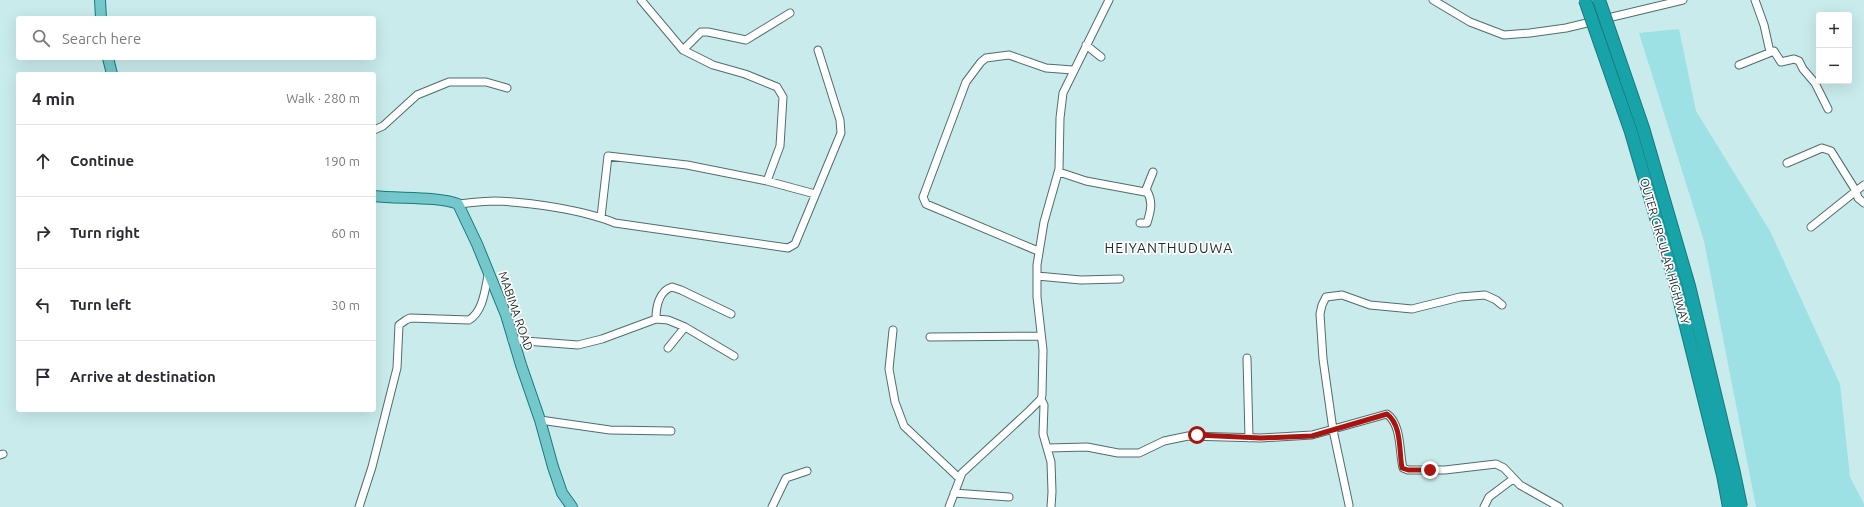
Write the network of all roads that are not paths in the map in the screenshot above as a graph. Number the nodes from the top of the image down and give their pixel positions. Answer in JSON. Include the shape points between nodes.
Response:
{"nodes":[{"id":1,"x":100,"y":0,"type":"edge"},
{"id":2,"x":641,"y":0,"type":"edge"},
{"id":3,"x":1109,"y":0,"type":"edge"},
{"id":4,"x":1433,"y":0,"type":"edge"},
{"id":5,"x":1585,"y":0,"type":"edge"},
{"id":6,"x":1599,"y":0,"type":"edge"},
{"id":7,"x":1683,"y":0,"type":"edge"},
{"id":8,"x":1755,"y":0,"type":"edge"},
{"id":9,"x":790,"y":13,"type":"dead end"},
{"id":10,"x":101,"y":16,"type":"edge"},
{"id":11,"x":1086,"y":45,"type":"junction"},
{"id":12,"x":683,"y":50,"type":"junction"},
{"id":13,"x":818,"y":50,"type":"dead end"},
{"id":14,"x":1770,"y":52,"type":"junction"},
{"id":15,"x":1101,"y":57,"type":"dead end"},
{"id":16,"x":108,"y":60,"type":"edge"},
{"id":17,"x":1739,"y":65,"type":"dead end"},
{"id":18,"x":1073,"y":70,"type":"junction"},
{"id":19,"x":112,"y":72,"type":"edge"},
{"id":20,"x":508,"y":88,"type":"dead end"},
{"id":21,"x":1828,"y":109,"type":"dead end"},
{"id":22,"x":376,"y":129,"type":"edge"},
{"id":23,"x":1787,"y":163,"type":"dead end"},
{"id":24,"x":1059,"y":172,"type":"junction"},
{"id":25,"x":1153,"y":172,"type":"dead end"},
{"id":26,"x":767,"y":181,"type":"junction"},
{"id":27,"x":1864,"y":185,"type":"edge"},
{"id":28,"x":1147,"y":190,"type":"junction"},
{"id":29,"x":1856,"y":190,"type":"junction"},
{"id":30,"x":815,"y":194,"type":"junction"},
{"id":31,"x":376,"y":196,"type":"edge"},
{"id":32,"x":1864,"y":203,"type":"edge"},
{"id":33,"x":458,"y":204,"type":"junction"},
{"id":34,"x":601,"y":217,"type":"junction"},
{"id":35,"x":1140,"y":223,"type":"dead end"},
{"id":36,"x":1811,"y":228,"type":"dead end"},
{"id":37,"x":1038,"y":251,"type":"junction"},
{"id":38,"x":489,"y":271,"type":"junction"},
{"id":39,"x":1037,"y":276,"type":"junction"},
{"id":40,"x":1120,"y":279,"type":"dead end"},
{"id":41,"x":1502,"y":305,"type":"dead end"},
{"id":42,"x":731,"y":314,"type":"dead end"},
{"id":43,"x":656,"y":319,"type":"junction"},
{"id":44,"x":685,"y":327,"type":"junction"},
{"id":45,"x":893,"y":330,"type":"dead end"},
{"id":46,"x":1041,"y":336,"type":"junction"},
{"id":47,"x":930,"y":337,"type":"dead end"},
{"id":48,"x":512,"y":340,"type":"junction"},
{"id":49,"x":668,"y":348,"type":"dead end"},
{"id":50,"x":734,"y":356,"type":"dead end"},
{"id":51,"x":1247,"y":358,"type":"dead end"},
{"id":52,"x":1041,"y":399,"type":"junction"},
{"id":53,"x":540,"y":420,"type":"junction"},
{"id":54,"x":1333,"y":430,"type":"junction"},
{"id":55,"x":671,"y":431,"type":"dead end"},
{"id":56,"x":1249,"y":438,"type":"junction"},
{"id":57,"x":1048,"y":448,"type":"junction"},
{"id":58,"x":807,"y":471,"type":"dead end"},
{"id":59,"x":959,"y":478,"type":"junction"},
{"id":60,"x":1513,"y":479,"type":"junction"},
{"id":61,"x":954,"y":493,"type":"junction"},
{"id":62,"x":1009,"y":497,"type":"dead end"},
{"id":63,"x":1349,"y":505,"type":"dead end"},
{"id":64,"x":359,"y":507,"type":"edge"},
{"id":65,"x":572,"y":507,"type":"edge"},
{"id":66,"x":772,"y":507,"type":"edge"},
{"id":67,"x":949,"y":507,"type":"edge"},
{"id":68,"x":1051,"y":507,"type":"edge"},
{"id":69,"x":1484,"y":507,"type":"edge"},
{"id":70,"x":1559,"y":507,"type":"edge"},
{"id":71,"x":1729,"y":507,"type":"edge"},
{"id":72,"x":1741,"y":507,"type":"edge"}],
"edges":[{"from":1,"to":10,"type":"main road"},
{"from":2,"to":12,"type":"street"},
{"from":3,"to":11,"type":"street"},
{"from":4,"to":7,"type":"street","via":[[1470,22],[1504,35],[1566,28]]},
{"from":5,"to":71,"type":"highway","name":"OUTER CIRCULAR HIGHWAY","bridge":true,"via":[[1631,132],[1676,286]]},
{"from":6,"to":72,"type":"highway","name":"OUTER CIRCULAR HIGHWAY","bridge":true,"via":[[1643,128],[1689,286]]},
{"from":8,"to":14,"type":"street"},
{"from":9,"to":12,"type":"street","via":[[746,40],[701,32]]},
{"from":11,"to":15,"type":"street"},
{"from":11,"to":18,"type":"street"},
{"from":12,"to":26,"type":"street","via":[[713,65],[777,87],[783,97],[780,146]]},
{"from":13,"to":30,"type":"street","via":[[840,120],[841,133]]},
{"from":14,"to":17,"type":"street"},
{"from":14,"to":21,"type":"street","via":[[1774,51],[1781,62],[1794,59],[1799,61],[1815,83]]},
{"from":16,"to":19,"type":"main road"},
{"from":18,"to":24,"type":"street","via":[[1061,105]]},
{"from":18,"to":37,"type":"street","via":[[1046,68],[1009,55],[986,58],[981,62],[966,82],[923,196],[926,204]]},
{"from":20,"to":22,"type":"street","via":[[486,82],[449,82],[417,95],[383,126]]},
{"from":23,"to":29,"type":"street","via":[[1822,148],[1827,149],[1831,151]]},
{"from":24,"to":28,"type":"street","via":[[1123,189],[1142,192]]},
{"from":24,"to":37,"type":"street"},
{"from":25,"to":28,"type":"street"},
{"from":26,"to":30,"type":"street"},
{"from":26,"to":34,"type":"street","via":[[687,165],[608,156]]},
{"from":27,"to":29,"type":"street"},
{"from":28,"to":35,"type":"street","via":[[1152,199],[1147,223]]},
{"from":29,"to":32,"type":"street","via":[[1858,198]]},
{"from":29,"to":36,"type":"street"},
{"from":30,"to":34,"type":"street","via":[[795,244],[788,248],[615,223]]},
{"from":31,"to":33,"type":"main road","via":[[442,200]]},
{"from":33,"to":34,"type":"street","via":[[501,202],[537,205]]},
{"from":33,"to":38,"type":"main road","name":"MABIMA ROAD"},
{"from":37,"to":39,"type":"street"},
{"from":38,"to":48,"type":"main road","name":"MABIMA ROAD","via":[[506,315]]},
{"from":38,"to":64,"type":"street","via":[[476,316],[469,320],[410,318],[400,325],[398,368]]},
{"from":39,"to":40,"type":"street","via":[[1081,280]]},
{"from":39,"to":46,"type":"street","via":[[1036,297]]},
{"from":41,"to":54,"type":"street","via":[[1485,295],[1460,297],[1412,309],[1370,305],[1342,295],[1326,297],[1320,314],[1323,359]]},
{"from":42,"to":43,"type":"street","via":[[672,287],[664,292],[657,304]]},
{"from":43,"to":44,"type":"street","via":[[668,320]]},
{"from":43,"to":48,"type":"street","via":[[578,345]]},
{"from":44,"to":49,"type":"street"},
{"from":44,"to":50,"type":"street"},
{"from":45,"to":59,"type":"street","via":[[889,369],[895,402],[904,426]]},
{"from":46,"to":47,"type":"street"},
{"from":46,"to":52,"type":"street"},
{"from":48,"to":53,"type":"main road","name":"MABIMA ROAD"},
{"from":51,"to":56,"type":"street"},
{"from":52,"to":57,"type":"street","via":[[1044,404],[1043,434]]},
{"from":52,"to":59,"type":"street"},
{"from":53,"to":55,"type":"street","via":[[610,430]]},
{"from":53,"to":65,"type":"main road","name":"MABIMA ROAD","via":[[562,493]]},
{"from":54,"to":56,"type":"street","via":[[1312,436]]},
{"from":54,"to":60,"type":"street","via":[[1387,414],[1392,418],[1396,428],[1402,468],[1445,470],[1496,464],[1504,468]]},
{"from":54,"to":63,"type":"street"},
{"from":56,"to":57,"type":"street","via":[[1188,436],[1164,441],[1139,453],[1118,453],[1087,447]]},
{"from":57,"to":68,"type":"street","via":[[1052,470]]},
{"from":58,"to":66,"type":"street","via":[[786,478]]},
{"from":59,"to":61,"type":"street"},
{"from":60,"to":69,"type":"street","via":[[1489,498]]},
{"from":60,"to":70,"type":"street"},
{"from":61,"to":62,"type":"street"},
{"from":61,"to":67,"type":"street"}]}
